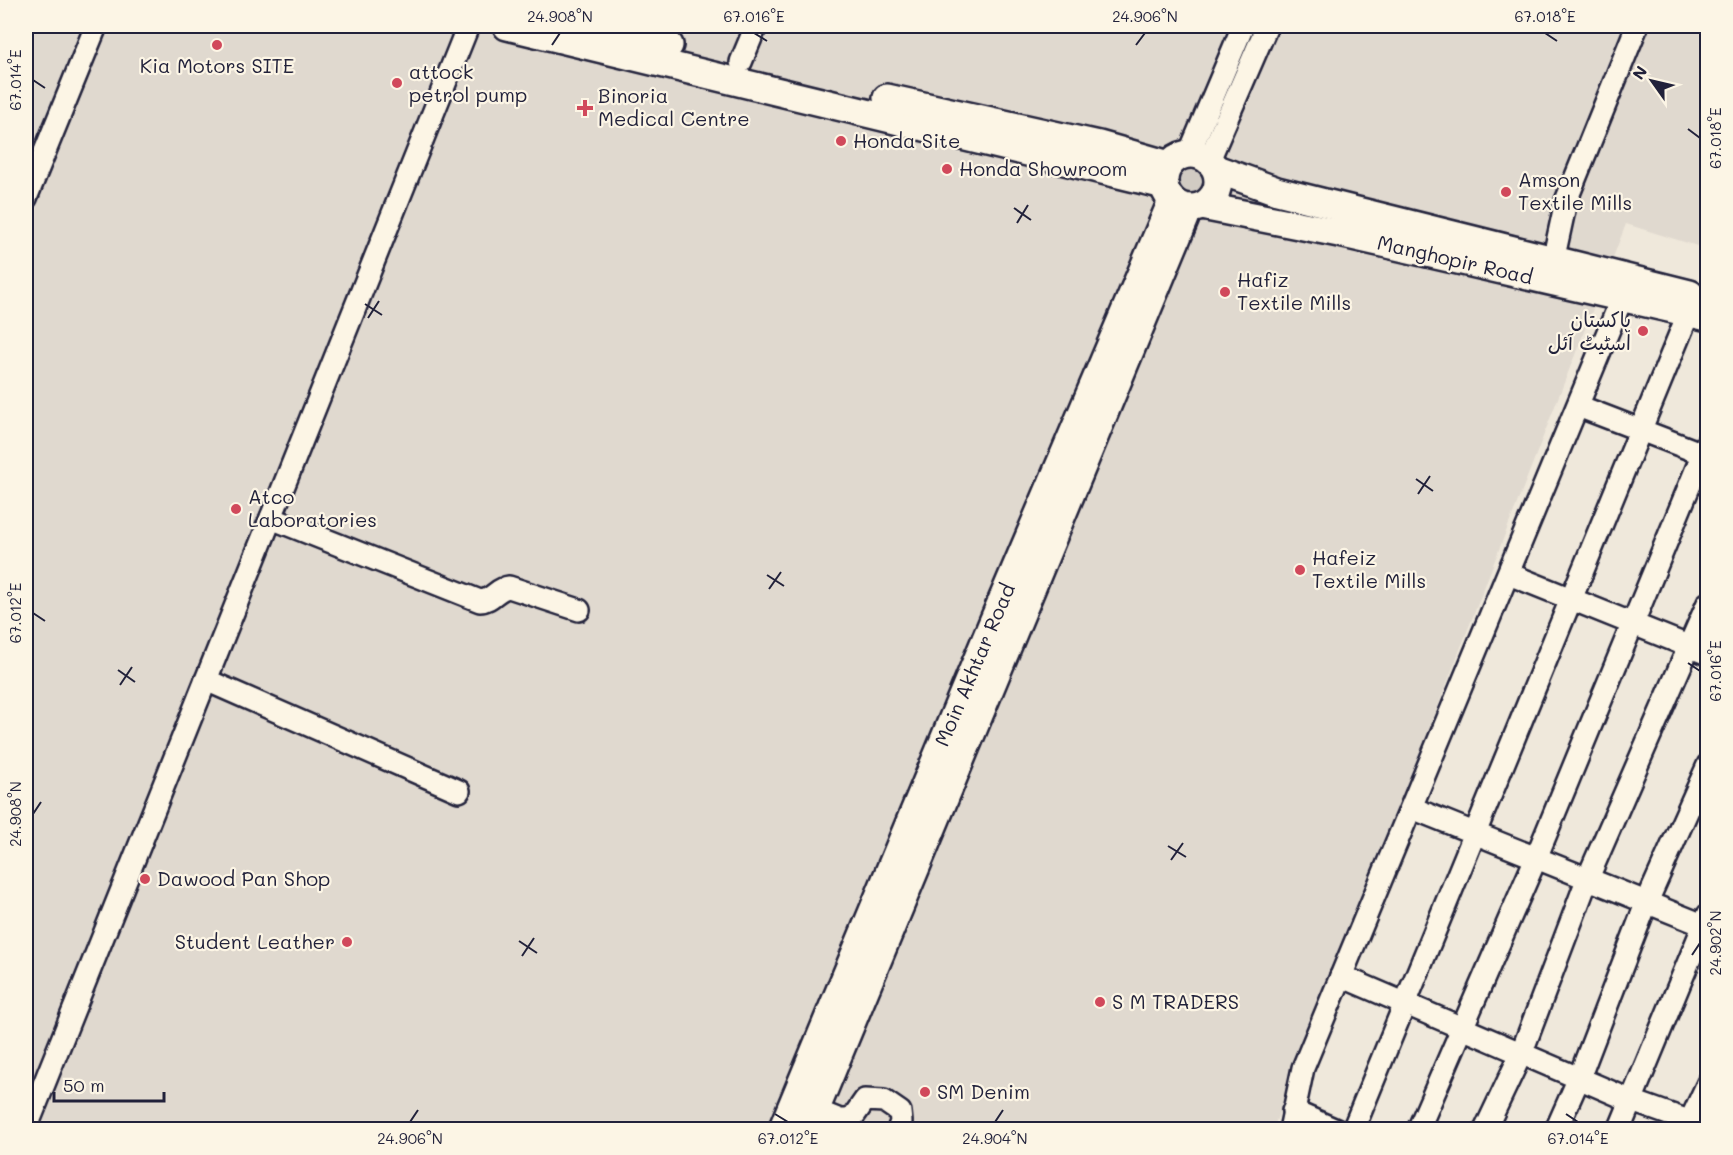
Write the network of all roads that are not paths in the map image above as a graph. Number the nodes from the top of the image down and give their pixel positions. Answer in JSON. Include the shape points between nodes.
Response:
{"nodes":[{"id":1,"x":96,"y":26,"type":"edge"},
{"id":2,"x":468,"y":26,"type":"edge"},
{"id":3,"x":507,"y":26,"type":"edge"},
{"id":4,"x":591,"y":26,"type":"edge"},
{"id":5,"x":756,"y":26,"type":"edge"},
{"id":6,"x":1243,"y":26,"type":"edge"},
{"id":7,"x":1267,"y":26,"type":"edge"},
{"id":8,"x":1637,"y":26,"type":"edge"},
{"id":9,"x":741,"y":62,"type":"junction"},
{"id":10,"x":1189,"y":181,"type":"junction"},
{"id":11,"x":1267,"y":188,"type":"junction"},
{"id":12,"x":26,"y":198,"type":"edge"},
{"id":13,"x":1257,"y":218,"type":"junction"},
{"id":14,"x":1551,"y":272,"type":"junction"},
{"id":15,"x":1622,"y":298,"type":"junction"},
{"id":16,"x":1701,"y":309,"type":"edge"},
{"id":17,"x":1578,"y":406,"type":"junction"},
{"id":18,"x":1640,"y":431,"type":"junction"},
{"id":19,"x":1706,"y":451,"type":"edge"},
{"id":20,"x":271,"y":518,"type":"junction"},
{"id":21,"x":1509,"y":574,"type":"junction"},
{"id":22,"x":1572,"y":599,"type":"junction"},
{"id":23,"x":1707,"y":603,"type":"edge"},
{"id":24,"x":579,"y":610,"type":"dead end"},
{"id":25,"x":1632,"y":625,"type":"junction"},
{"id":26,"x":1004,"y":626,"type":"junction"},
{"id":27,"x":1699,"y":651,"type":"edge"},
{"id":28,"x":206,"y":680,"type":"junction"},
{"id":29,"x":1707,"y":765,"type":"edge"},
{"id":30,"x":459,"y":791,"type":"dead end"},
{"id":31,"x":1413,"y":808,"type":"junction"},
{"id":32,"x":1477,"y":832,"type":"junction"},
{"id":33,"x":1536,"y":858,"type":"junction"},
{"id":34,"x":1587,"y":880,"type":"junction"},
{"id":35,"x":1646,"y":904,"type":"junction"},
{"id":36,"x":1706,"y":922,"type":"edge"},
{"id":37,"x":1341,"y":976,"type":"junction"},
{"id":38,"x":1406,"y":1005,"type":"junction"},
{"id":39,"x":1463,"y":1029,"type":"junction"},
{"id":40,"x":1521,"y":1054,"type":"junction"},
{"id":41,"x":1579,"y":1078,"type":"junction"},
{"id":42,"x":1707,"y":1083,"type":"edge"},
{"id":43,"x":1632,"y":1101,"type":"junction"},
{"id":44,"x":811,"y":1120,"type":"edge"},
{"id":45,"x":1292,"y":1120,"type":"edge"},
{"id":46,"x":1695,"y":1126,"type":"edge"},
{"id":47,"x":26,"y":1129,"type":"edge"},
{"id":48,"x":782,"y":1130,"type":"edge"},
{"id":49,"x":898,"y":1130,"type":"edge"},
{"id":50,"x":1336,"y":1130,"type":"edge"},
{"id":51,"x":1353,"y":1130,"type":"edge"},
{"id":52,"x":1418,"y":1130,"type":"edge"},
{"id":53,"x":1485,"y":1130,"type":"edge"},
{"id":54,"x":1556,"y":1130,"type":"edge"},
{"id":55,"x":1619,"y":1130,"type":"edge"}],
"edges":[{"from":1,"to":12,"type":"street"},
{"from":2,"to":20,"type":"street"},
{"from":3,"to":10,"type":"main road","name":"Manghopir Road"},
{"from":4,"to":9,"type":"main road"},
{"from":5,"to":9,"type":"street"},
{"from":6,"to":10,"type":"street"},
{"from":7,"to":10,"type":"street"},
{"from":8,"to":14,"type":"street","via":[[1566,201]]},
{"from":9,"to":10,"type":"main road","via":[[1099,145]]},
{"from":10,"to":11,"type":"main road","name":"Manghopir Road"},
{"from":10,"to":13,"type":"main road","name":"Manghopir Road"},
{"from":10,"to":26,"type":"main road","name":"Moin Akhtar Road"},
{"from":11,"to":13,"type":"main road","via":[[1257,191],[1250,200],[1250,210]]},
{"from":11,"to":14,"type":"main road","name":"Manghopir Road"},
{"from":13,"to":14,"type":"main road","name":"Manghopir Road"},
{"from":14,"to":15,"type":"main road","name":"Manghopir Road"},
{"from":14,"to":16,"type":"main road","name":"Manghopir Road"},
{"from":15,"to":16,"type":"main road","name":"Manghopir Road"},
{"from":15,"to":17,"type":"street"},
{"from":16,"to":18,"type":"street"},
{"from":17,"to":18,"type":"street"},
{"from":17,"to":21,"type":"street"},
{"from":18,"to":19,"type":"street"},
{"from":18,"to":22,"type":"street"},
{"from":19,"to":25,"type":"street"},
{"from":20,"to":24,"type":"street","via":[[480,601],[509,587]]},
{"from":20,"to":28,"type":"street"},
{"from":21,"to":22,"type":"street"},
{"from":21,"to":31,"type":"street"},
{"from":22,"to":25,"type":"street"},
{"from":22,"to":32,"type":"street"},
{"from":23,"to":27,"type":"street"},
{"from":25,"to":27,"type":"street"},
{"from":25,"to":33,"type":"street"},
{"from":26,"to":44,"type":"main road","name":"Moin Akhtar Road","via":[[909,881]]},
{"from":26,"to":48,"type":"main road","name":"Moin Akhtar Road"},
{"from":27,"to":34,"type":"street"},
{"from":28,"to":30,"type":"street"},
{"from":28,"to":47,"type":"street"},
{"from":29,"to":35,"type":"street"},
{"from":31,"to":32,"type":"street"},
{"from":31,"to":37,"type":"street"},
{"from":32,"to":33,"type":"street"},
{"from":32,"to":38,"type":"street"},
{"from":33,"to":34,"type":"street"},
{"from":33,"to":39,"type":"street"},
{"from":34,"to":35,"type":"street"},
{"from":34,"to":40,"type":"street"},
{"from":35,"to":36,"type":"street"},
{"from":35,"to":41,"type":"street"},
{"from":36,"to":43,"type":"street"},
{"from":37,"to":38,"type":"street"},
{"from":37,"to":45,"type":"street","via":[[1303,1068]]},
{"from":38,"to":39,"type":"street"},
{"from":38,"to":51,"type":"street"},
{"from":39,"to":40,"type":"street"},
{"from":39,"to":52,"type":"street"},
{"from":40,"to":41,"type":"street"},
{"from":40,"to":53,"type":"street"},
{"from":41,"to":43,"type":"street"},
{"from":41,"to":54,"type":"street"},
{"from":42,"to":46,"type":"street"},
{"from":43,"to":46,"type":"street"},
{"from":43,"to":55,"type":"street"},
{"from":44,"to":49,"type":"street","via":[[851,1120],[865,1100],[885,1101],[900,1112]]},
{"from":45,"to":50,"type":"street"}]}
